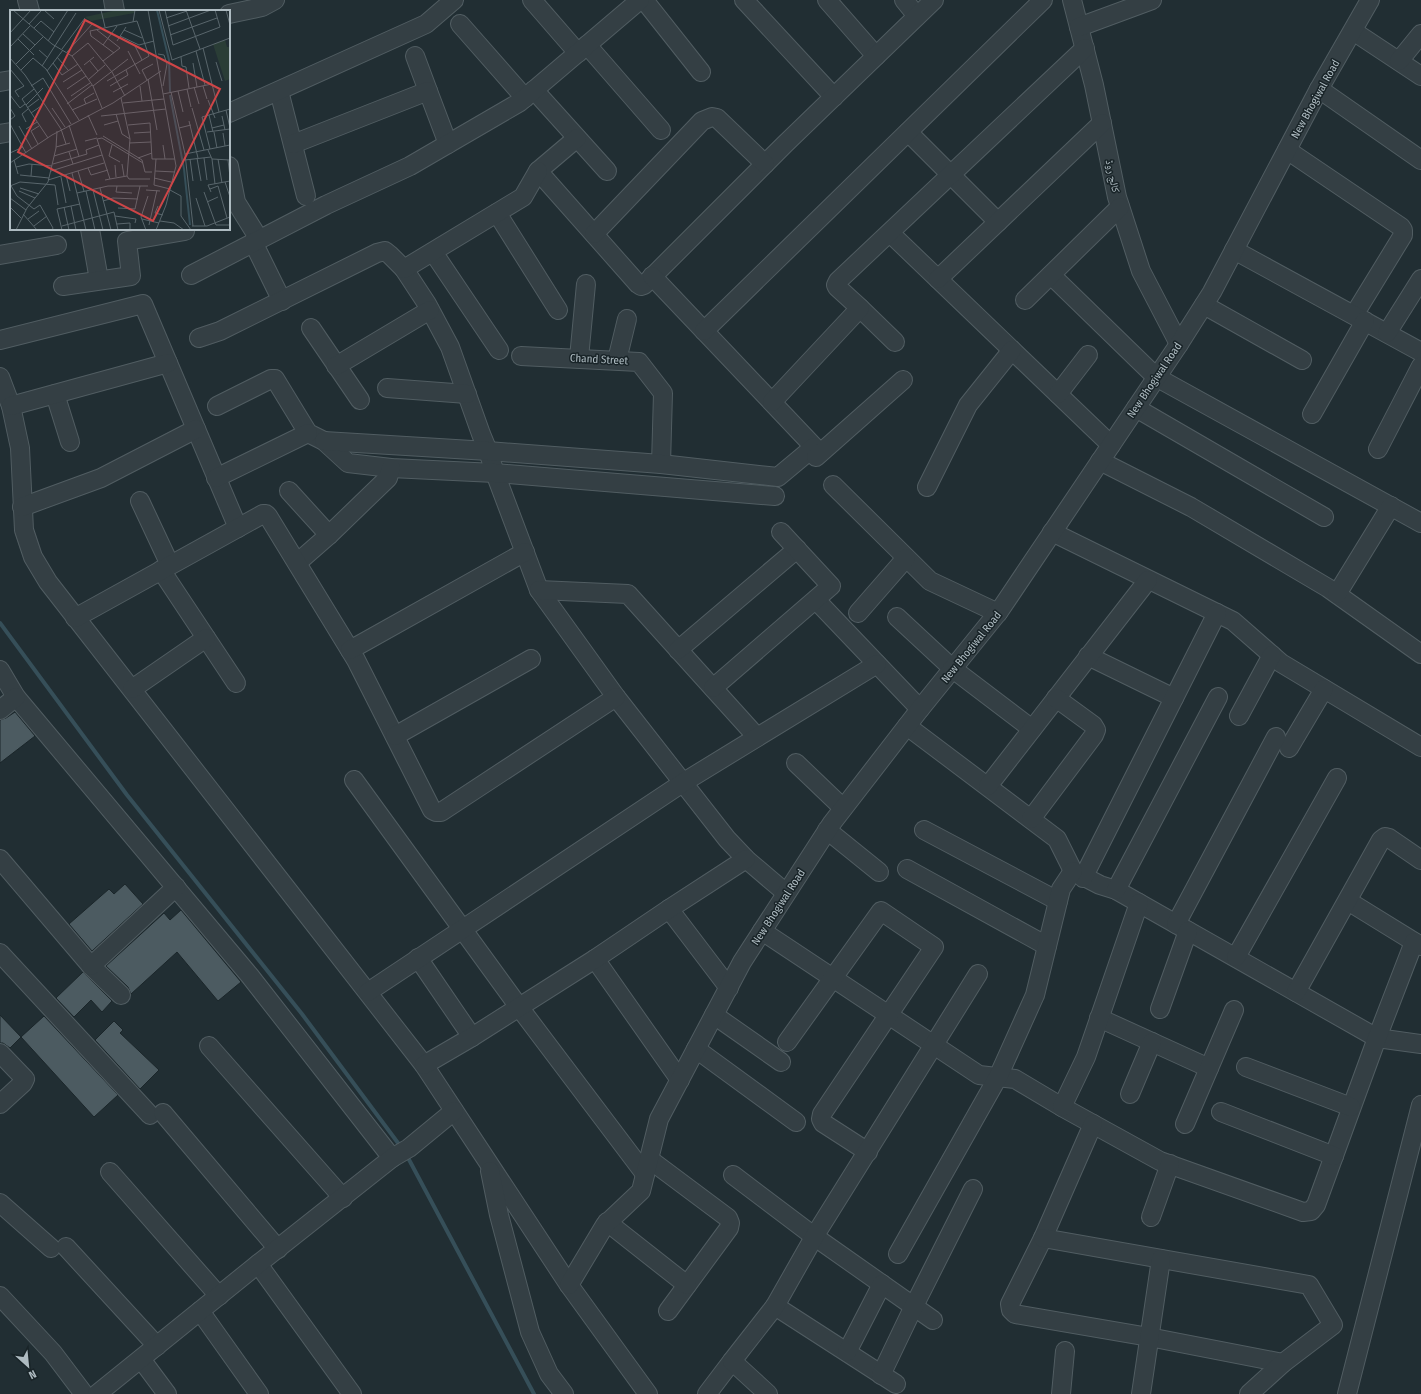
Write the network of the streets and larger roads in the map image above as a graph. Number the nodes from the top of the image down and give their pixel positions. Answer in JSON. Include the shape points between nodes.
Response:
{"nodes":[{"id":1,"x":26,"y":0,"type":"edge"},
{"id":2,"x":113,"y":0,"type":"edge"},
{"id":3,"x":275,"y":0,"type":"edge"},
{"id":4,"x":454,"y":0,"type":"edge"},
{"id":5,"x":532,"y":0,"type":"edge"},
{"id":6,"x":744,"y":0,"type":"edge"},
{"id":7,"x":827,"y":0,"type":"edge"},
{"id":8,"x":904,"y":0,"type":"edge"},
{"id":9,"x":934,"y":0,"type":"edge"},
{"id":10,"x":1043,"y":0,"type":"edge"},
{"id":11,"x":1072,"y":0,"type":"edge"},
{"id":12,"x":1152,"y":0,"type":"edge"},
{"id":13,"x":1370,"y":0,"type":"edge"},
{"id":14,"x":637,"y":1,"type":"edge"},
{"id":15,"x":30,"y":10,"type":"edge"},
{"id":16,"x":115,"y":10,"type":"edge"},
{"id":17,"x":230,"y":14,"type":"edge"},
{"id":18,"x":917,"y":16,"type":"junction"},
{"id":19,"x":460,"y":24,"type":"dead end"},
{"id":20,"x":1079,"y":27,"type":"junction"},
{"id":21,"x":1353,"y":30,"type":"junction"},
{"id":22,"x":1421,"y":34,"type":"edge"},
{"id":23,"x":1085,"y":48,"type":"junction"},
{"id":24,"x":582,"y":49,"type":"junction"},
{"id":25,"x":415,"y":56,"type":"dead end"},
{"id":26,"x":876,"y":56,"type":"junction"},
{"id":27,"x":1399,"y":61,"type":"junction"},
{"id":28,"x":701,"y":72,"type":"dead end"},
{"id":29,"x":1421,"y":76,"type":"edge"},
{"id":30,"x":10,"y":80,"type":"edge"},
{"id":31,"x":0,"y":82,"type":"edge"},
{"id":32,"x":1319,"y":89,"type":"junction"},
{"id":33,"x":280,"y":91,"type":"junction"},
{"id":34,"x":428,"y":91,"type":"junction"},
{"id":35,"x":529,"y":94,"type":"junction"},
{"id":36,"x":834,"y":97,"type":"junction"},
{"id":37,"x":230,"y":114,"type":"edge"},
{"id":38,"x":1102,"y":123,"type":"junction"},
{"id":39,"x":661,"y":130,"type":"dead end"},
{"id":40,"x":10,"y":132,"type":"edge"},
{"id":41,"x":908,"y":132,"type":"junction"},
{"id":42,"x":0,"y":134,"type":"edge"},
{"id":43,"x":577,"y":138,"type":"junction"},
{"id":44,"x":293,"y":144,"type":"junction"},
{"id":45,"x":448,"y":144,"type":"junction"},
{"id":46,"x":1287,"y":150,"type":"junction"},
{"id":47,"x":1421,"y":160,"type":"edge"},
{"id":48,"x":765,"y":164,"type":"junction"},
{"id":49,"x":230,"y":171,"type":"edge"},
{"id":50,"x":607,"y":171,"type":"dead end"},
{"id":51,"x":538,"y":172,"type":"junction"},
{"id":52,"x":951,"y":175,"type":"junction"},
{"id":53,"x":306,"y":196,"type":"dead end"},
{"id":54,"x":1120,"y":207,"type":"junction"},
{"id":55,"x":497,"y":213,"type":"junction"},
{"id":56,"x":998,"y":222,"type":"junction"},
{"id":57,"x":90,"y":230,"type":"edge"},
{"id":58,"x":185,"y":231,"type":"dead end"},
{"id":59,"x":890,"y":233,"type":"junction"},
{"id":60,"x":594,"y":234,"type":"junction"},
{"id":61,"x":256,"y":241,"type":"junction"},
{"id":62,"x":57,"y":244,"type":"dead end"},
{"id":63,"x":1234,"y":250,"type":"junction"},
{"id":64,"x":433,"y":252,"type":"junction"},
{"id":65,"x":0,"y":255,"type":"edge"},
{"id":66,"x":404,"y":269,"type":"junction"},
{"id":67,"x":191,"y":275,"type":"dead end"},
{"id":68,"x":1051,"y":275,"type":"junction"},
{"id":69,"x":652,"y":276,"type":"junction"},
{"id":70,"x":938,"y":279,"type":"junction"},
{"id":71,"x":1421,"y":279,"type":"edge"},
{"id":72,"x":98,"y":280,"type":"junction"},
{"id":73,"x":586,"y":284,"type":"dead end"},
{"id":74,"x":63,"y":286,"type":"dead end"},
{"id":75,"x":1025,"y":300,"type":"dead end"},
{"id":76,"x":282,"y":301,"type":"junction"},
{"id":77,"x":1204,"y":305,"type":"junction"},
{"id":78,"x":860,"y":308,"type":"junction"},
{"id":79,"x":430,"y":310,"type":"junction"},
{"id":80,"x":558,"y":310,"type":"dead end"},
{"id":81,"x":1360,"y":318,"type":"junction"},
{"id":82,"x":627,"y":319,"type":"dead end"},
{"id":83,"x":311,"y":328,"type":"dead end"},
{"id":84,"x":704,"y":331,"type":"junction"},
{"id":85,"x":1387,"y":333,"type":"junction"},
{"id":86,"x":198,"y":338,"type":"dead end"},
{"id":87,"x":0,"y":340,"type":"edge"},
{"id":88,"x":895,"y":342,"type":"dead end"},
{"id":89,"x":1179,"y":344,"type":"junction"},
{"id":90,"x":499,"y":350,"type":"dead end"},
{"id":91,"x":1012,"y":350,"type":"junction"},
{"id":92,"x":1421,"y":352,"type":"edge"},
{"id":93,"x":1088,"y":355,"type":"dead end"},
{"id":94,"x":521,"y":356,"type":"dead end"},
{"id":95,"x":579,"y":358,"type":"junction"},
{"id":96,"x":617,"y":360,"type":"junction"},
{"id":97,"x":1302,"y":360,"type":"dead end"},
{"id":98,"x":168,"y":363,"type":"junction"},
{"id":99,"x":336,"y":366,"type":"junction"},
{"id":100,"x":1421,"y":366,"type":"edge"},
{"id":101,"x":0,"y":377,"type":"edge"},
{"id":102,"x":1156,"y":377,"type":"junction"},
{"id":103,"x":903,"y":380,"type":"dead end"},
{"id":104,"x":387,"y":388,"type":"dead end"},
{"id":105,"x":55,"y":394,"type":"junction"},
{"id":106,"x":467,"y":394,"type":"junction"},
{"id":107,"x":1058,"y":394,"type":"junction"},
{"id":108,"x":360,"y":400,"type":"dead end"},
{"id":109,"x":772,"y":402,"type":"junction"},
{"id":110,"x":11,"y":406,"type":"junction"},
{"id":111,"x":217,"y":406,"type":"dead end"},
{"id":112,"x":1136,"y":408,"type":"junction"},
{"id":113,"x":1312,"y":414,"type":"dead end"},
{"id":114,"x":196,"y":429,"type":"junction"},
{"id":115,"x":308,"y":433,"type":"junction"},
{"id":116,"x":324,"y":441,"type":"junction"},
{"id":117,"x":70,"y":442,"type":"dead end"},
{"id":118,"x":369,"y":443,"type":"junction"},
{"id":119,"x":1111,"y":445,"type":"junction"},
{"id":120,"x":1378,"y":449,"type":"dead end"},
{"id":121,"x":488,"y":451,"type":"junction"},
{"id":122,"x":817,"y":452,"type":"junction"},
{"id":123,"x":1100,"y":462,"type":"junction"},
{"id":124,"x":661,"y":464,"type":"junction"},
{"id":125,"x":368,"y":465,"type":"junction"},
{"id":126,"x":391,"y":468,"type":"junction"},
{"id":127,"x":495,"y":473,"type":"junction"},
{"id":128,"x":216,"y":478,"type":"junction"},
{"id":129,"x":833,"y":485,"type":"dead end"},
{"id":130,"x":927,"y":487,"type":"dead end"},
{"id":131,"x":289,"y":491,"type":"dead end"},
{"id":132,"x":775,"y":496,"type":"dead end"},
{"id":133,"x":140,"y":501,"type":"dead end"},
{"id":134,"x":22,"y":506,"type":"junction"},
{"id":135,"x":1391,"y":506,"type":"junction"},
{"id":136,"x":1324,"y":517,"type":"dead end"},
{"id":137,"x":1421,"y":523,"type":"edge"},
{"id":138,"x":238,"y":528,"type":"junction"},
{"id":139,"x":781,"y":532,"type":"dead end"},
{"id":140,"x":1052,"y":532,"type":"junction"},
{"id":141,"x":329,"y":535,"type":"junction"},
{"id":142,"x":797,"y":549,"type":"junction"},
{"id":143,"x":525,"y":552,"type":"junction"},
{"id":144,"x":906,"y":558,"type":"junction"},
{"id":145,"x":297,"y":563,"type":"junction"},
{"id":146,"x":165,"y":568,"type":"junction"},
{"id":147,"x":1148,"y":580,"type":"junction"},
{"id":148,"x":539,"y":590,"type":"junction"},
{"id":149,"x":1337,"y":594,"type":"junction"},
{"id":150,"x":816,"y":600,"type":"junction"},
{"id":151,"x":858,"y":613,"type":"dead end"},
{"id":152,"x":998,"y":613,"type":"junction"},
{"id":153,"x":1217,"y":614,"type":"junction"},
{"id":154,"x":897,"y":617,"type":"dead end"},
{"id":155,"x":75,"y":618,"type":"junction"},
{"id":156,"x":206,"y":638,"type":"junction"},
{"id":157,"x":350,"y":650,"type":"junction"},
{"id":158,"x":678,"y":650,"type":"junction"},
{"id":159,"x":1421,"y":654,"type":"edge"},
{"id":160,"x":1272,"y":655,"type":"junction"},
{"id":161,"x":1088,"y":656,"type":"junction"},
{"id":162,"x":531,"y":659,"type":"dead end"},
{"id":163,"x":877,"y":664,"type":"junction"},
{"id":164,"x":953,"y":669,"type":"junction"},
{"id":165,"x":0,"y":670,"type":"edge"},
{"id":166,"x":236,"y":683,"type":"dead end"},
{"id":167,"x":713,"y":688,"type":"junction"},
{"id":168,"x":132,"y":689,"type":"junction"},
{"id":169,"x":1324,"y":689,"type":"junction"},
{"id":170,"x":16,"y":697,"type":"junction"},
{"id":171,"x":616,"y":697,"type":"junction"},
{"id":172,"x":1218,"y":697,"type":"dead end"},
{"id":173,"x":1056,"y":698,"type":"junction"},
{"id":174,"x":1174,"y":698,"type":"junction"},
{"id":175,"x":920,"y":709,"type":"junction"},
{"id":176,"x":0,"y":710,"type":"edge"},
{"id":177,"x":1239,"y":716,"type":"dead end"},
{"id":178,"x":907,"y":726,"type":"junction"},
{"id":179,"x":1032,"y":729,"type":"junction"},
{"id":180,"x":395,"y":736,"type":"junction"},
{"id":181,"x":757,"y":737,"type":"junction"},
{"id":182,"x":1421,"y":747,"type":"edge"},
{"id":183,"x":796,"y":763,"type":"dead end"},
{"id":184,"x":1337,"y":778,"type":"dead end"},
{"id":185,"x":354,"y":780,"type":"dead end"},
{"id":186,"x":684,"y":782,"type":"junction"},
{"id":187,"x":988,"y":786,"type":"junction"},
{"id":188,"x":843,"y":808,"type":"junction"},
{"id":189,"x":1031,"y":819,"type":"junction"},
{"id":190,"x":827,"y":830,"type":"junction"},
{"id":191,"x":924,"y":830,"type":"dead end"},
{"id":192,"x":0,"y":859,"type":"edge"},
{"id":193,"x":746,"y":860,"type":"junction"},
{"id":194,"x":1421,"y":860,"type":"edge"},
{"id":195,"x":907,"y":869,"type":"dead end"},
{"id":196,"x":879,"y":872,"type":"dead end"},
{"id":197,"x":1078,"y":874,"type":"junction"},
{"id":198,"x":176,"y":887,"type":"junction"},
{"id":199,"x":1116,"y":890,"type":"junction"},
{"id":200,"x":786,"y":893,"type":"junction"},
{"id":201,"x":1058,"y":901,"type":"junction"},
{"id":202,"x":1348,"y":901,"type":"junction"},
{"id":203,"x":1140,"y":903,"type":"junction"},
{"id":204,"x":669,"y":909,"type":"junction"},
{"id":205,"x":1182,"y":927,"type":"junction"},
{"id":206,"x":462,"y":930,"type":"junction"},
{"id":207,"x":762,"y":931,"type":"junction"},
{"id":208,"x":1418,"y":944,"type":"edge"},
{"id":209,"x":1047,"y":946,"type":"junction"},
{"id":210,"x":0,"y":953,"type":"edge"},
{"id":211,"x":1236,"y":957,"type":"junction"},
{"id":212,"x":418,"y":958,"type":"junction"},
{"id":213,"x":595,"y":959,"type":"junction"},
{"id":214,"x":90,"y":966,"type":"junction"},
{"id":215,"x":978,"y":974,"type":"dead end"},
{"id":216,"x":834,"y":979,"type":"junction"},
{"id":217,"x":729,"y":988,"type":"junction"},
{"id":218,"x":368,"y":992,"type":"junction"},
{"id":219,"x":1296,"y":992,"type":"junction"},
{"id":220,"x":121,"y":995,"type":"dead end"},
{"id":221,"x":519,"y":1007,"type":"junction"},
{"id":222,"x":1160,"y":1009,"type":"dead end"},
{"id":223,"x":1234,"y":1010,"type":"dead end"},
{"id":224,"x":714,"y":1015,"type":"junction"},
{"id":225,"x":888,"y":1015,"type":"junction"},
{"id":226,"x":1099,"y":1018,"type":"junction"},
{"id":227,"x":472,"y":1037,"type":"junction"},
{"id":228,"x":1377,"y":1038,"type":"junction"},
{"id":229,"x":787,"y":1042,"type":"dead end"},
{"id":230,"x":1152,"y":1042,"type":"junction"},
{"id":231,"x":1421,"y":1044,"type":"edge"},
{"id":232,"x":209,"y":1046,"type":"dead end"},
{"id":233,"x":935,"y":1046,"type":"junction"},
{"id":234,"x":696,"y":1049,"type":"junction"},
{"id":235,"x":0,"y":1053,"type":"edge"},
{"id":236,"x":781,"y":1062,"type":"dead end"},
{"id":237,"x":424,"y":1065,"type":"junction"},
{"id":238,"x":1246,"y":1067,"type":"dead end"},
{"id":239,"x":1209,"y":1068,"type":"junction"},
{"id":240,"x":998,"y":1077,"type":"junction"},
{"id":241,"x":680,"y":1080,"type":"junction"},
{"id":242,"x":1130,"y":1094,"type":"dead end"},
{"id":243,"x":0,"y":1104,"type":"edge"},
{"id":244,"x":1421,"y":1105,"type":"edge"},
{"id":245,"x":1062,"y":1107,"type":"junction"},
{"id":246,"x":1351,"y":1107,"type":"junction"},
{"id":247,"x":454,"y":1111,"type":"junction"},
{"id":248,"x":1221,"y":1112,"type":"dead end"},
{"id":249,"x":796,"y":1122,"type":"dead end"},
{"id":250,"x":1093,"y":1124,"type":"junction"},
{"id":251,"x":1185,"y":1124,"type":"dead end"},
{"id":252,"x":868,"y":1152,"type":"junction"},
{"id":253,"x":400,"y":1154,"type":"junction"},
{"id":254,"x":1334,"y":1156,"type":"junction"},
{"id":255,"x":488,"y":1163,"type":"junction"},
{"id":256,"x":1170,"y":1164,"type":"junction"},
{"id":257,"x":647,"y":1166,"type":"junction"},
{"id":258,"x":110,"y":1172,"type":"dead end"},
{"id":259,"x":733,"y":1175,"type":"dead end"},
{"id":260,"x":973,"y":1189,"type":"dead end"},
{"id":261,"x":343,"y":1198,"type":"junction"},
{"id":262,"x":0,"y":1203,"type":"edge"},
{"id":263,"x":1151,"y":1217,"type":"dead end"},
{"id":264,"x":607,"y":1222,"type":"junction"},
{"id":265,"x":814,"y":1237,"type":"junction"},
{"id":266,"x":1043,"y":1238,"type":"junction"},
{"id":267,"x":278,"y":1249,"type":"junction"},
{"id":268,"x":898,"y":1254,"type":"dead end"},
{"id":269,"x":1161,"y":1259,"type":"junction"},
{"id":270,"x":258,"y":1264,"type":"junction"},
{"id":271,"x":882,"y":1284,"type":"junction"},
{"id":272,"x":569,"y":1285,"type":"junction"},
{"id":273,"x":687,"y":1285,"type":"junction"},
{"id":274,"x":0,"y":1296,"type":"edge"},
{"id":275,"x":219,"y":1296,"type":"junction"},
{"id":276,"x":775,"y":1306,"type":"junction"},
{"id":277,"x":914,"y":1306,"type":"junction"},
{"id":278,"x":200,"y":1311,"type":"junction"},
{"id":279,"x":668,"y":1311,"type":"dead end"},
{"id":280,"x":933,"y":1320,"type":"dead end"},
{"id":281,"x":1149,"y":1337,"type":"junction"},
{"id":282,"x":157,"y":1346,"type":"junction"},
{"id":283,"x":1065,"y":1351,"type":"dead end"},
{"id":284,"x":847,"y":1352,"type":"junction"},
{"id":285,"x":141,"y":1359,"type":"junction"},
{"id":286,"x":732,"y":1361,"type":"junction"},
{"id":287,"x":1283,"y":1363,"type":"junction"},
{"id":288,"x":84,"y":1394,"type":"edge"},
{"id":289,"x":98,"y":1394,"type":"edge"},
{"id":290,"x":167,"y":1394,"type":"edge"},
{"id":291,"x":259,"y":1394,"type":"edge"},
{"id":292,"x":352,"y":1394,"type":"edge"},
{"id":293,"x":564,"y":1394,"type":"edge"},
{"id":294,"x":648,"y":1394,"type":"edge"},
{"id":295,"x":707,"y":1394,"type":"edge"},
{"id":296,"x":768,"y":1394,"type":"edge"},
{"id":297,"x":1061,"y":1394,"type":"edge"},
{"id":298,"x":1141,"y":1394,"type":"edge"},
{"id":299,"x":1249,"y":1394,"type":"edge"},
{"id":300,"x":1347,"y":1394,"type":"edge"}],
"edges":[{"from":1,"to":15,"type":"street"},
{"from":2,"to":16,"type":"street"},
{"from":3,"to":17,"type":"street","via":[[262,7]]},
{"from":4,"to":33,"type":"street","via":[[426,24]]},
{"from":5,"to":24,"type":"street"},
{"from":6,"to":36,"type":"street"},
{"from":7,"to":26,"type":"street"},
{"from":8,"to":18,"type":"street"},
{"from":9,"to":18,"type":"street"},
{"from":10,"to":41,"type":"street"},
{"from":11,"to":20,"type":"street","name":"کالج روڈ"},
{"from":12,"to":20,"type":"street"},
{"from":13,"to":21,"type":"street","name":"New Bhogiwal Road"},
{"from":14,"to":24,"type":"street"},
{"from":14,"to":28,"type":"street"},
{"from":18,"to":26,"type":"street"},
{"from":19,"to":35,"type":"street"},
{"from":20,"to":23,"type":"street","name":"کالج روڈ"},
{"from":21,"to":27,"type":"street"},
{"from":21,"to":32,"type":"street","name":"New Bhogiwal Road"},
{"from":22,"to":27,"type":"street"},
{"from":23,"to":38,"type":"street","name":"کالج روڈ"},
{"from":23,"to":52,"type":"street"},
{"from":24,"to":35,"type":"street"},
{"from":24,"to":39,"type":"street"},
{"from":25,"to":34,"type":"street"},
{"from":26,"to":36,"type":"street"},
{"from":27,"to":29,"type":"street"},
{"from":30,"to":31,"type":"street"},
{"from":32,"to":46,"type":"street","name":"New Bhogiwal Road"},
{"from":32,"to":47,"type":"street"},
{"from":33,"to":37,"type":"street"},
{"from":33,"to":44,"type":"street"},
{"from":34,"to":44,"type":"street"},
{"from":34,"to":45,"type":"street"},
{"from":35,"to":43,"type":"street"},
{"from":35,"to":45,"type":"street"},
{"from":36,"to":48,"type":"street"},
{"from":38,"to":54,"type":"street","name":"کالج روڈ"},
{"from":38,"to":56,"type":"street"},
{"from":40,"to":42,"type":"street"},
{"from":41,"to":52,"type":"street"},
{"from":41,"to":84,"type":"street"},
{"from":43,"to":50,"type":"street"},
{"from":43,"to":51,"type":"street"},
{"from":44,"to":53,"type":"street"},
{"from":45,"to":61,"type":"street","via":[[410,166],[326,204]]},
{"from":46,"to":63,"type":"street","name":"New Bhogiwal Road"},
{"from":46,"to":81,"type":"street","via":[[1403,230]]},
{"from":48,"to":60,"type":"street","via":[[717,118],[702,121]]},
{"from":48,"to":69,"type":"street"},
{"from":49,"to":61,"type":"street","via":[[236,202]]},
{"from":51,"to":55,"type":"street","via":[[523,197]]},
{"from":51,"to":60,"type":"street"},
{"from":52,"to":56,"type":"street"},
{"from":52,"to":59,"type":"street"},
{"from":54,"to":68,"type":"street"},
{"from":54,"to":89,"type":"street","name":"کالج روڈ","via":[[1141,271]]},
{"from":55,"to":64,"type":"street"},
{"from":55,"to":80,"type":"street"},
{"from":56,"to":70,"type":"street"},
{"from":57,"to":72,"type":"street"},
{"from":58,"to":72,"type":"street","via":[[127,242],[131,276]]},
{"from":59,"to":70,"type":"street"},
{"from":59,"to":78,"type":"street","via":[[836,285]]},
{"from":60,"to":69,"type":"street","via":[[638,284],[644,285]]},
{"from":61,"to":67,"type":"street"},
{"from":61,"to":76,"type":"street"},
{"from":62,"to":65,"type":"street"},
{"from":63,"to":77,"type":"street","name":"New Bhogiwal Road"},
{"from":63,"to":81,"type":"street"},
{"from":64,"to":66,"type":"street"},
{"from":64,"to":90,"type":"street"},
{"from":66,"to":76,"type":"street","via":[[385,251],[377,253]]},
{"from":66,"to":79,"type":"street"},
{"from":68,"to":75,"type":"street"},
{"from":68,"to":102,"type":"street"},
{"from":69,"to":84,"type":"street"},
{"from":70,"to":91,"type":"street"},
{"from":71,"to":85,"type":"street"},
{"from":72,"to":74,"type":"street"},
{"from":73,"to":95,"type":"street"},
{"from":76,"to":86,"type":"street","via":[[220,331]]},
{"from":77,"to":89,"type":"street","name":"New Bhogiwal Road"},
{"from":77,"to":97,"type":"street"},
{"from":78,"to":88,"type":"street"},
{"from":78,"to":109,"type":"street"},
{"from":79,"to":99,"type":"street"},
{"from":79,"to":106,"type":"street","via":[[450,347]]},
{"from":81,"to":85,"type":"street"},
{"from":81,"to":113,"type":"street"},
{"from":82,"to":96,"type":"street"},
{"from":83,"to":99,"type":"street"},
{"from":84,"to":109,"type":"street"},
{"from":85,"to":92,"type":"street"},
{"from":87,"to":98,"type":"street","via":[[142,304]]},
{"from":89,"to":102,"type":"street","name":"New Bhogiwal Road"},
{"from":91,"to":107,"type":"street"},
{"from":91,"to":130,"type":"street","via":[[968,405]]},
{"from":93,"to":107,"type":"street"},
{"from":94,"to":95,"type":"street","name":"Chand Street"},
{"from":95,"to":96,"type":"street","name":"Chand Street"},
{"from":96,"to":124,"type":"street","name":"Chand Street","via":[[639,362],[663,393]]},
{"from":98,"to":105,"type":"street"},
{"from":98,"to":114,"type":"street"},
{"from":99,"to":108,"type":"street"},
{"from":100,"to":120,"type":"street"},
{"from":101,"to":110,"type":"street"},
{"from":102,"to":112,"type":"street","name":"New Bhogiwal Road"},
{"from":102,"to":135,"type":"street"},
{"from":103,"to":122,"type":"street"},
{"from":104,"to":106,"type":"street"},
{"from":105,"to":110,"type":"street"},
{"from":105,"to":117,"type":"street"},
{"from":106,"to":121,"type":"street"},
{"from":107,"to":119,"type":"street"},
{"from":109,"to":122,"type":"street"},
{"from":110,"to":134,"type":"street","via":[[20,448]]},
{"from":111,"to":115,"type":"street","via":[[275,379]]},
{"from":112,"to":119,"type":"street","name":"New Bhogiwal Road"},
{"from":112,"to":136,"type":"street"},
{"from":114,"to":128,"type":"street"},
{"from":114,"to":134,"type":"street","via":[[101,478]]},
{"from":115,"to":116,"type":"street"},
{"from":115,"to":128,"type":"street"},
{"from":116,"to":118,"type":"street"},
{"from":116,"to":125,"type":"street","via":[[348,463]]},
{"from":118,"to":121,"type":"street"},
{"from":118,"to":125,"type":"street"},
{"from":119,"to":123,"type":"street","name":"New Bhogiwal Road"},
{"from":121,"to":124,"type":"street"},
{"from":121,"to":127,"type":"street"},
{"from":122,"to":124,"type":"street","via":[[778,477]]},
{"from":123,"to":140,"type":"street","name":"New Bhogiwal Road"},
{"from":123,"to":149,"type":"street","via":[[1191,507]]},
{"from":125,"to":126,"type":"street"},
{"from":126,"to":127,"type":"street"},
{"from":126,"to":141,"type":"street","via":[[388,478]]},
{"from":127,"to":132,"type":"street"},
{"from":127,"to":143,"type":"street"},
{"from":128,"to":138,"type":"street"},
{"from":129,"to":144,"type":"street"},
{"from":131,"to":141,"type":"street"},
{"from":133,"to":146,"type":"street"},
{"from":134,"to":155,"type":"street","via":[[24,530],[33,558]]},
{"from":135,"to":137,"type":"street"},
{"from":135,"to":149,"type":"street"},
{"from":138,"to":145,"type":"street","via":[[266,514]]},
{"from":138,"to":146,"type":"street"},
{"from":139,"to":142,"type":"street"},
{"from":140,"to":147,"type":"street"},
{"from":140,"to":152,"type":"street","name":"New Bhogiwal Road"},
{"from":141,"to":145,"type":"street"},
{"from":142,"to":150,"type":"street","via":[[831,586]]},
{"from":142,"to":158,"type":"street"},
{"from":143,"to":148,"type":"street"},
{"from":143,"to":157,"type":"street"},
{"from":144,"to":151,"type":"street"},
{"from":144,"to":152,"type":"street","via":[[930,581]]},
{"from":145,"to":157,"type":"street"},
{"from":146,"to":155,"type":"street"},
{"from":146,"to":156,"type":"street"},
{"from":147,"to":153,"type":"street"},
{"from":147,"to":161,"type":"street"},
{"from":148,"to":158,"type":"street","via":[[628,594]]},
{"from":148,"to":171,"type":"street"},
{"from":149,"to":159,"type":"street"},
{"from":150,"to":163,"type":"street"},
{"from":150,"to":167,"type":"street"},
{"from":152,"to":164,"type":"street","name":"New Bhogiwal Road"},
{"from":153,"to":160,"type":"street","via":[[1233,621]]},
{"from":153,"to":174,"type":"street"},
{"from":154,"to":164,"type":"street"},
{"from":155,"to":168,"type":"street"},
{"from":156,"to":166,"type":"street"},
{"from":156,"to":168,"type":"street"},
{"from":157,"to":180,"type":"street"},
{"from":158,"to":167,"type":"street"},
{"from":160,"to":169,"type":"street"},
{"from":160,"to":177,"type":"street"},
{"from":161,"to":173,"type":"street"},
{"from":161,"to":174,"type":"street"},
{"from":162,"to":180,"type":"street"},
{"from":163,"to":175,"type":"street"},
{"from":163,"to":181,"type":"street"},
{"from":164,"to":175,"type":"street","name":"New Bhogiwal Road"},
{"from":164,"to":179,"type":"street"},
{"from":165,"to":170,"type":"street"},
{"from":167,"to":181,"type":"street"},
{"from":168,"to":218,"type":"street"},
{"from":169,"to":182,"type":"street"},
{"from":169,"to":205,"type":"street","via":[[1282,743]]},
{"from":170,"to":176,"type":"street"},
{"from":170,"to":198,"type":"street"},
{"from":171,"to":180,"type":"street","via":[[441,812],[432,810]]},
{"from":171,"to":186,"type":"street"},
{"from":172,"to":199,"type":"street"},
{"from":173,"to":179,"type":"street"},
{"from":173,"to":189,"type":"street","via":[[1093,725],[1096,730]]},
{"from":174,"to":197,"type":"street"},
{"from":175,"to":178,"type":"street","name":"New Bhogiwal Road"},
{"from":178,"to":187,"type":"street"},
{"from":178,"to":188,"type":"street","name":"New Bhogiwal Road"},
{"from":179,"to":187,"type":"street"},
{"from":181,"to":186,"type":"street"},
{"from":183,"to":188,"type":"street"},
{"from":184,"to":211,"type":"street"},
{"from":185,"to":206,"type":"street"},
{"from":186,"to":193,"type":"street"},
{"from":186,"to":206,"type":"street"},
{"from":187,"to":189,"type":"street"},
{"from":188,"to":190,"type":"street","name":"New Bhogiwal Road"},
{"from":189,"to":197,"type":"street","via":[[1057,839]]},
{"from":190,"to":196,"type":"street"},
{"from":190,"to":200,"type":"street","name":"New Bhogiwal Road"},
{"from":191,"to":201,"type":"street"},
{"from":192,"to":214,"type":"street"},
{"from":193,"to":200,"type":"street"},
{"from":193,"to":204,"type":"street"},
{"from":194,"to":202,"type":"street","via":[[1385,837]]},
{"from":195,"to":209,"type":"street"},
{"from":197,"to":199,"type":"street"},
{"from":197,"to":201,"type":"street","via":[[1061,889]]},
{"from":198,"to":214,"type":"street"},
{"from":198,"to":253,"type":"street"},
{"from":199,"to":203,"type":"street"},
{"from":200,"to":207,"type":"street","name":"New Bhogiwal Road"},
{"from":201,"to":209,"type":"street"},
{"from":202,"to":208,"type":"street"},
{"from":202,"to":219,"type":"street"},
{"from":203,"to":205,"type":"street"},
{"from":203,"to":226,"type":"street"},
{"from":204,"to":213,"type":"street"},
{"from":204,"to":217,"type":"street"},
{"from":205,"to":211,"type":"street"},
{"from":205,"to":222,"type":"street"},
{"from":206,"to":212,"type":"street"},
{"from":206,"to":221,"type":"street"},
{"from":207,"to":216,"type":"street"},
{"from":207,"to":217,"type":"street","name":"New Bhogiwal Road"},
{"from":208,"to":228,"type":"street"},
{"from":209,"to":240,"type":"street","via":[[1036,995]]},
{"from":210,"to":267,"type":"street","via":[[157,1114]]},
{"from":211,"to":219,"type":"street"},
{"from":212,"to":218,"type":"street"},
{"from":212,"to":227,"type":"street"},
{"from":213,"to":221,"type":"street"},
{"from":213,"to":241,"type":"street"},
{"from":214,"to":220,"type":"street"},
{"from":215,"to":233,"type":"street"},
{"from":216,"to":225,"type":"street"},
{"from":216,"to":225,"type":"street","via":[[881,911],[934,947]]},
{"from":216,"to":229,"type":"street"},
{"from":217,"to":224,"type":"street","name":"New Bhogiwal Road"},
{"from":218,"to":237,"type":"street"},
{"from":219,"to":228,"type":"street"},
{"from":221,"to":227,"type":"street"},
{"from":221,"to":257,"type":"street"},
{"from":223,"to":239,"type":"street"},
{"from":224,"to":234,"type":"street","name":"New Bhogiwal Road"},
{"from":224,"to":236,"type":"street"},
{"from":225,"to":233,"type":"street"},
{"from":225,"to":252,"type":"street","via":[[821,1119]]},
{"from":226,"to":230,"type":"street"},
{"from":226,"to":245,"type":"street","via":[[1086,1057]]},
{"from":227,"to":237,"type":"street"},
{"from":228,"to":231,"type":"street"},
{"from":228,"to":246,"type":"street"},
{"from":230,"to":239,"type":"street"},
{"from":230,"to":242,"type":"street"},
{"from":232,"to":261,"type":"street"},
{"from":233,"to":240,"type":"street","via":[[979,1075]]},
{"from":233,"to":252,"type":"street"},
{"from":234,"to":241,"type":"street","name":"New Bhogiwal Road"},
{"from":234,"to":249,"type":"street"},
{"from":235,"to":243,"type":"street","via":[[25,1079]]},
{"from":237,"to":247,"type":"street"},
{"from":238,"to":246,"type":"street"},
{"from":239,"to":251,"type":"street"},
{"from":240,"to":245,"type":"street","via":[[1015,1080]]},
{"from":240,"to":268,"type":"street"},
{"from":241,"to":257,"type":"street","name":"New Bhogiwal Road","via":[[659,1119]]},
{"from":244,"to":300,"type":"street"},
{"from":245,"to":250,"type":"street"},
{"from":246,"to":254,"type":"street"},
{"from":247,"to":253,"type":"street"},
{"from":247,"to":255,"type":"street"},
{"from":248,"to":254,"type":"street"},
{"from":250,"to":256,"type":"street"},
{"from":250,"to":266,"type":"street"},
{"from":252,"to":265,"type":"street"},
{"from":253,"to":261,"type":"street"},
{"from":254,"to":256,"type":"street","via":[[1316,1205],[1311,1211],[1303,1212]]},
{"from":255,"to":272,"type":"street"},
{"from":255,"to":293,"type":"street","via":[[530,1332],[549,1374]]},
{"from":256,"to":263,"type":"street"},
{"from":257,"to":264,"type":"street","name":"New Bhogiwal Road","via":[[641,1191]]},
{"from":257,"to":273,"type":"street","via":[[728,1218],[730,1223],[729,1228]]},
{"from":258,"to":275,"type":"street"},
{"from":259,"to":265,"type":"street"},
{"from":260,"to":277,"type":"street"},
{"from":261,"to":267,"type":"street"},
{"from":262,"to":282,"type":"street","via":[[59,1248]]},
{"from":264,"to":272,"type":"street","name":"New Bhogiwal Road"},
{"from":264,"to":273,"type":"street"},
{"from":265,"to":271,"type":"street"},
{"from":265,"to":276,"type":"street"},
{"from":266,"to":269,"type":"street"},
{"from":266,"to":281,"type":"street","via":[[1010,1304],[1015,1314]]},
{"from":267,"to":270,"type":"street"},
{"from":269,"to":281,"type":"street"},
{"from":269,"to":287,"type":"street","via":[[1309,1285],[1333,1325]]},
{"from":270,"to":275,"type":"street"},
{"from":270,"to":292,"type":"street"},
{"from":271,"to":277,"type":"street"},
{"from":271,"to":284,"type":"street"},
{"from":272,"to":294,"type":"street"},
{"from":273,"to":279,"type":"street"},
{"from":274,"to":288,"type":"street","via":[[53,1353]]},
{"from":275,"to":278,"type":"street"},
{"from":276,"to":284,"type":"street"},
{"from":276,"to":286,"type":"street"},
{"from":277,"to":280,"type":"street"},
{"from":277,"to":284,"type":"street","via":[[888,1379]]},
{"from":278,"to":282,"type":"street"},
{"from":278,"to":291,"type":"street"},
{"from":281,"to":287,"type":"street"},
{"from":281,"to":298,"type":"street"},
{"from":282,"to":285,"type":"street"},
{"from":283,"to":297,"type":"street"},
{"from":285,"to":289,"type":"street"},
{"from":285,"to":290,"type":"street"},
{"from":286,"to":295,"type":"street"},
{"from":286,"to":296,"type":"street"},
{"from":287,"to":299,"type":"street"}]}
